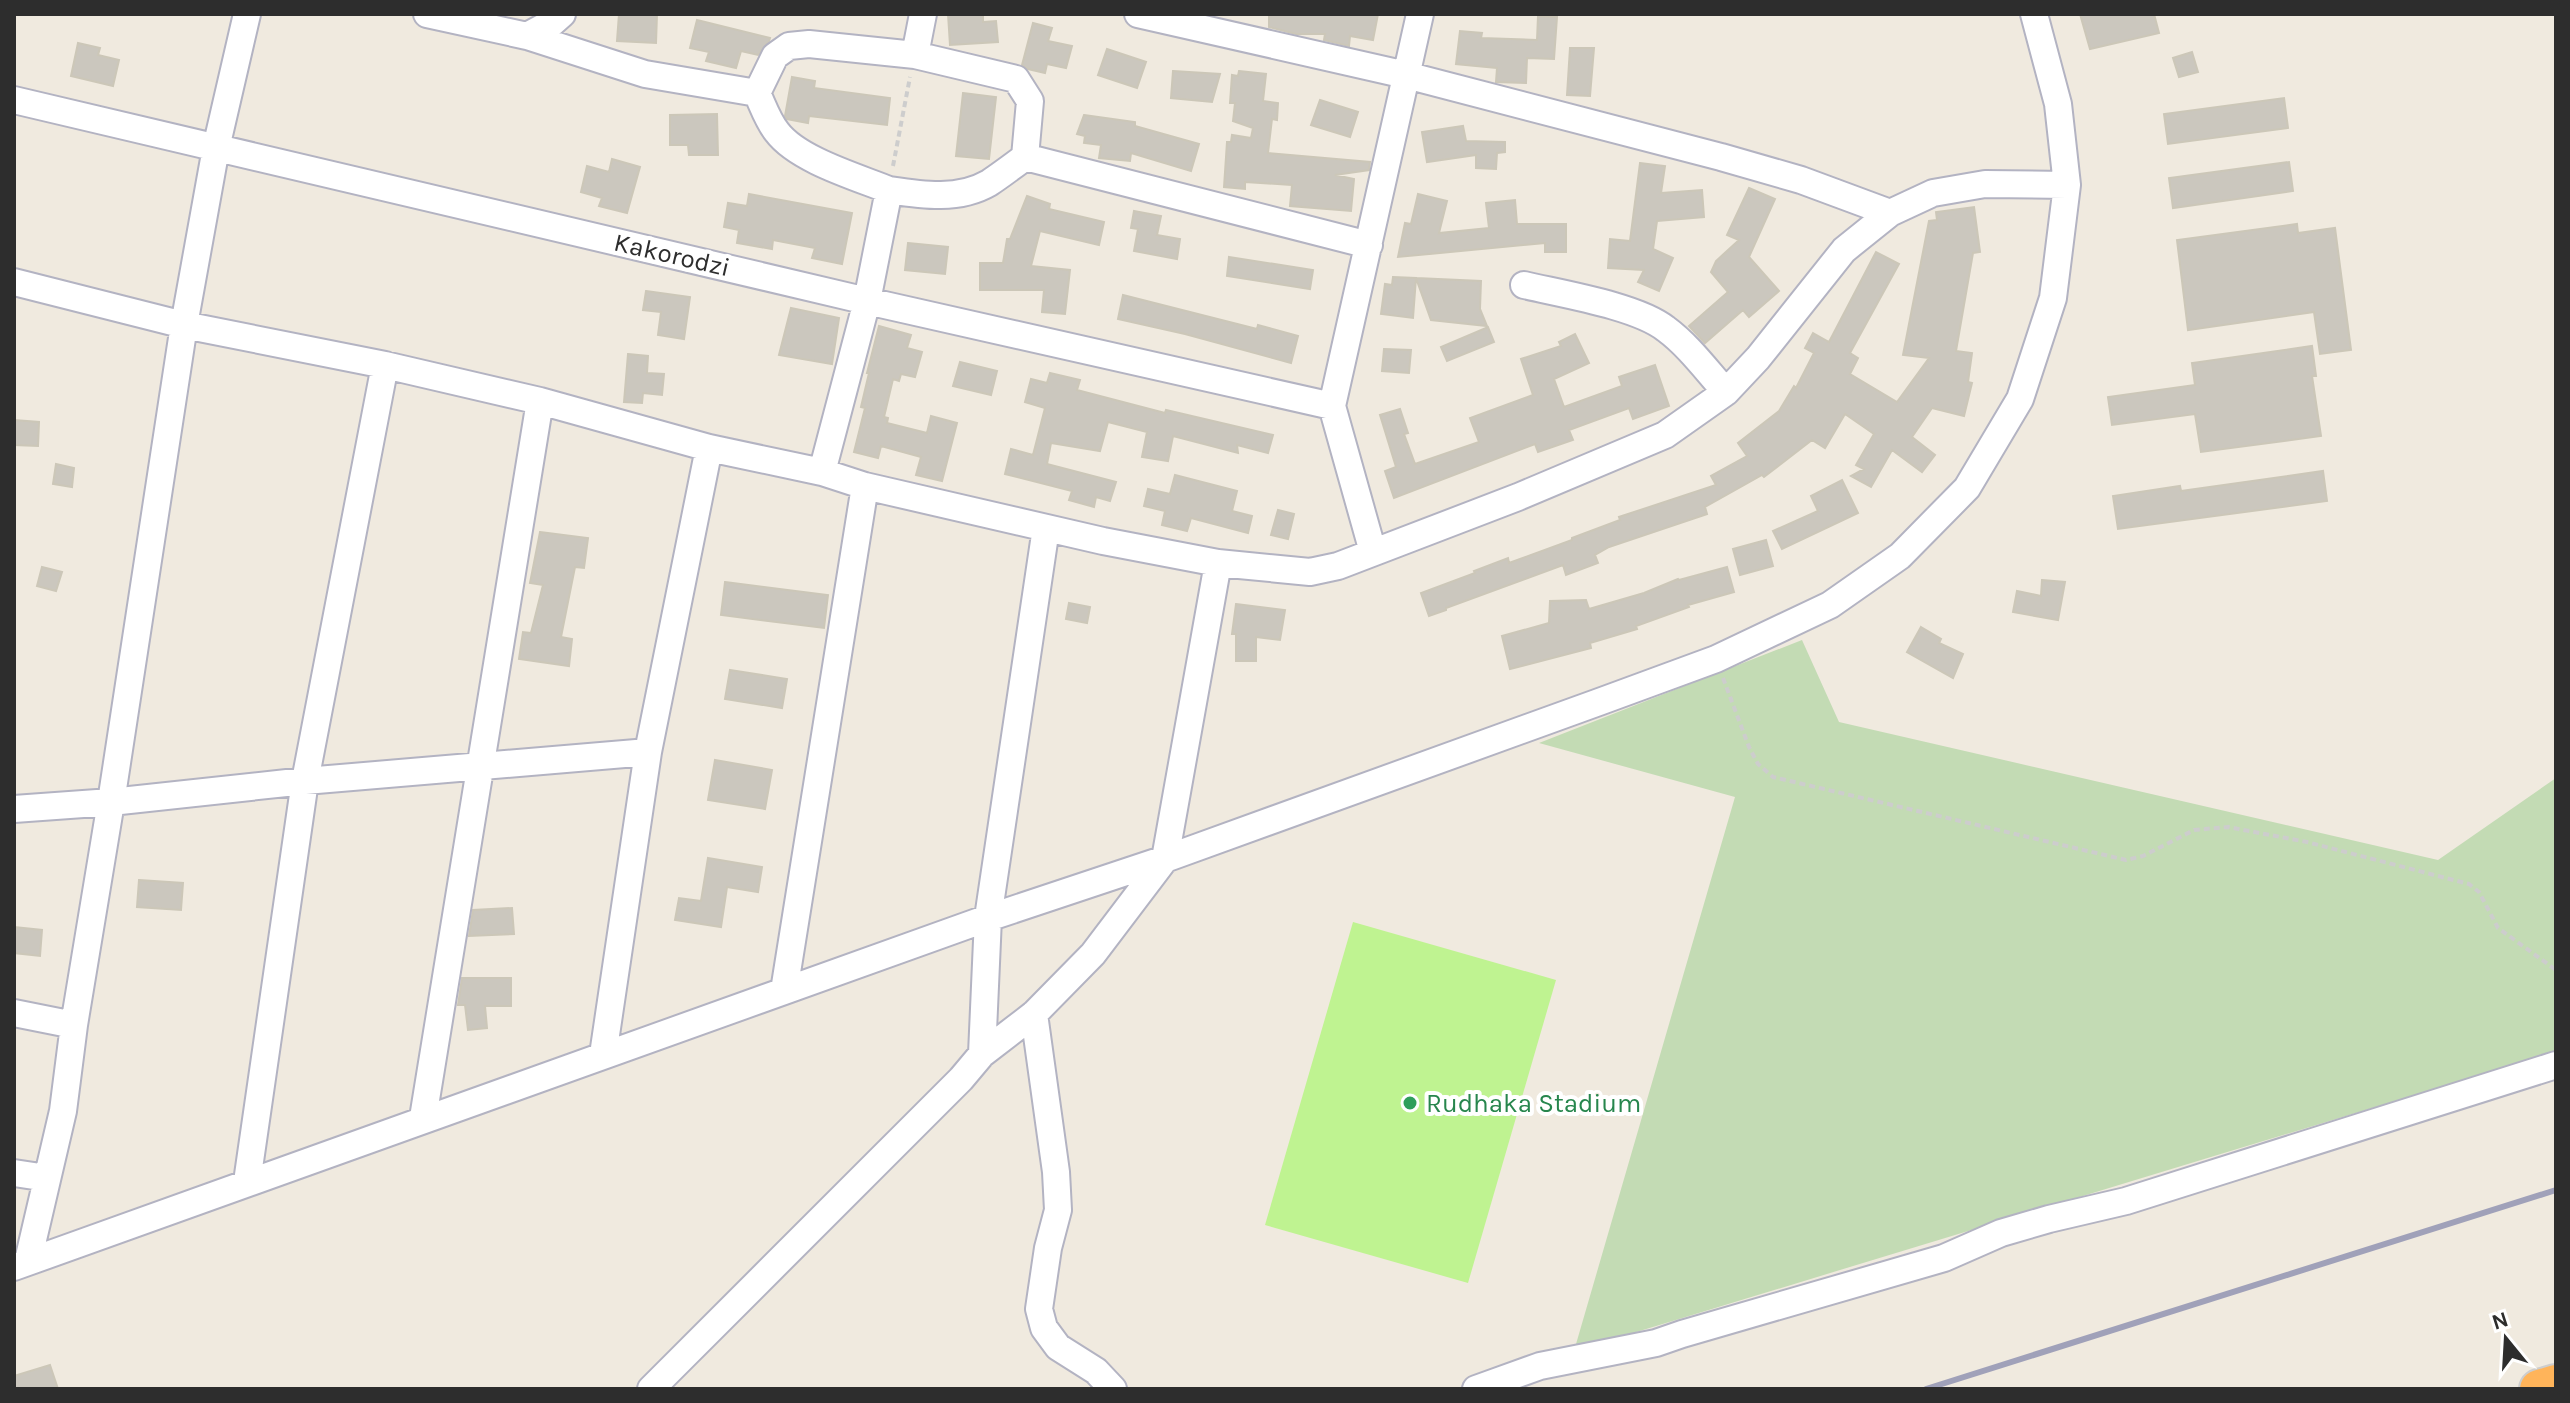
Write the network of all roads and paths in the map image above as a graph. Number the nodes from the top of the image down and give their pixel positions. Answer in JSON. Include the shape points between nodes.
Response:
{"nodes":[{"id":1,"x":247,"y":14,"type":"edge"},
{"id":2,"x":427,"y":14,"type":"edge"},
{"id":3,"x":562,"y":14,"type":"edge"},
{"id":4,"x":923,"y":14,"type":"edge"},
{"id":5,"x":1138,"y":14,"type":"edge"},
{"id":6,"x":1420,"y":14,"type":"edge"},
{"id":7,"x":2034,"y":14,"type":"edge"},
{"id":8,"x":527,"y":36,"type":"junction"},
{"id":9,"x":915,"y":55,"type":"junction"},
{"id":10,"x":1406,"y":75,"type":"junction"},
{"id":11,"x":757,"y":93,"type":"junction"},
{"id":12,"x":14,"y":100,"type":"edge"},
{"id":13,"x":216,"y":148,"type":"junction"},
{"id":14,"x":1025,"y":157,"type":"junction"},
{"id":15,"x":2067,"y":185,"type":"junction"},
{"id":16,"x":889,"y":190,"type":"junction"},
{"id":17,"x":1890,"y":213,"type":"junction"},
{"id":18,"x":1369,"y":245,"type":"junction"},
{"id":19,"x":14,"y":282,"type":"edge"},
{"id":20,"x":1524,"y":285,"type":"dead end"},
{"id":21,"x":867,"y":301,"type":"junction"},
{"id":22,"x":184,"y":325,"type":"junction"},
{"id":23,"x":385,"y":365,"type":"junction"},
{"id":24,"x":1726,"y":392,"type":"junction"},
{"id":25,"x":540,"y":401,"type":"junction"},
{"id":26,"x":1332,"y":406,"type":"junction"},
{"id":27,"x":709,"y":448,"type":"junction"},
{"id":28,"x":822,"y":472,"type":"junction"},
{"id":29,"x":865,"y":486,"type":"junction"},
{"id":30,"x":1046,"y":528,"type":"junction"},
{"id":31,"x":1373,"y":552,"type":"junction"},
{"id":32,"x":1218,"y":563,"type":"junction"},
{"id":33,"x":1716,"y":659,"type":"junction"},
{"id":34,"x":648,"y":752,"type":"junction"},
{"id":35,"x":482,"y":765,"type":"junction"},
{"id":36,"x":305,"y":781,"type":"junction"},
{"id":37,"x":111,"y":802,"type":"junction"},
{"id":38,"x":14,"y":809,"type":"edge"},
{"id":39,"x":1165,"y":859,"type":"junction"},
{"id":40,"x":988,"y":918,"type":"junction"},
{"id":41,"x":2556,"y":970,"type":"edge"},
{"id":42,"x":784,"y":991,"type":"junction"},
{"id":43,"x":14,"y":1013,"type":"edge"},
{"id":44,"x":1034,"y":1014,"type":"junction"},
{"id":45,"x":74,"y":1025,"type":"junction"},
{"id":46,"x":982,"y":1054,"type":"junction"},
{"id":47,"x":603,"y":1055,"type":"junction"},
{"id":48,"x":2556,"y":1065,"type":"edge"},
{"id":49,"x":423,"y":1118,"type":"junction"},
{"id":50,"x":14,"y":1173,"type":"edge"},
{"id":51,"x":47,"y":1178,"type":"junction"},
{"id":52,"x":247,"y":1182,"type":"junction"},
{"id":53,"x":21,"y":1264,"type":"edge"},
{"id":54,"x":2556,"y":1384,"type":"edge"},
{"id":55,"x":651,"y":1389,"type":"edge"},
{"id":56,"x":1113,"y":1389,"type":"edge"},
{"id":57,"x":1476,"y":1389,"type":"edge"},
{"id":58,"x":2539,"y":1389,"type":"edge"}],
"edges":[{"from":1,"to":13,"type":"street"},
{"from":2,"to":8,"type":"street"},
{"from":3,"to":8,"type":"street"},
{"from":4,"to":9,"type":"street"},
{"from":5,"to":10,"type":"street"},
{"from":6,"to":10,"type":"street"},
{"from":7,"to":15,"type":"street","via":[[2058,104]]},
{"from":8,"to":11,"type":"street","via":[[645,74]]},
{"from":9,"to":11,"type":"street","via":[[789,46],[775,56]]},
{"from":9,"to":14,"type":"street","via":[[1016,79],[1030,101]]},
{"from":9,"to":16,"type":"path"},
{"from":10,"to":17,"type":"street","via":[[1801,180]]},
{"from":10,"to":18,"type":"street"},
{"from":11,"to":16,"type":"street","via":[[778,134],[793,147]]},
{"from":12,"to":13,"type":"street","name":"Kakorodzi"},
{"from":13,"to":21,"type":"street","name":"Kakorodzi"},
{"from":13,"to":22,"type":"street"},
{"from":14,"to":16,"type":"street","via":[[986,185],[959,193],[932,197]]},
{"from":14,"to":18,"type":"street"},
{"from":15,"to":17,"type":"street","via":[[1985,184],[1933,193]]},
{"from":15,"to":33,"type":"street","via":[[2053,298],[2025,384],[1967,488],[1900,556],[1830,605]]},
{"from":16,"to":21,"type":"street"},
{"from":17,"to":24,"type":"street","via":[[1844,250]]},
{"from":18,"to":26,"type":"street"},
{"from":19,"to":22,"type":"street"},
{"from":20,"to":24,"type":"street","via":[[1639,314],[1665,328]]},
{"from":21,"to":26,"type":"street","name":"Kakorodzi"},
{"from":21,"to":28,"type":"street"},
{"from":22,"to":23,"type":"street"},
{"from":22,"to":37,"type":"street"},
{"from":23,"to":25,"type":"street"},
{"from":23,"to":36,"type":"street"},
{"from":24,"to":31,"type":"street","via":[[1665,435]]},
{"from":25,"to":27,"type":"street"},
{"from":25,"to":35,"type":"street"},
{"from":26,"to":31,"type":"street"},
{"from":27,"to":28,"type":"street"},
{"from":27,"to":34,"type":"street"},
{"from":28,"to":29,"type":"street"},
{"from":29,"to":30,"type":"street"},
{"from":29,"to":42,"type":"street"},
{"from":30,"to":32,"type":"street"},
{"from":30,"to":40,"type":"street"},
{"from":31,"to":32,"type":"street","via":[[1310,572]]},
{"from":32,"to":39,"type":"street"},
{"from":33,"to":39,"type":"street"},
{"from":33,"to":41,"type":"path","via":[[1749,747],[1773,777],[2126,860],[2194,830],[2228,827],[2307,842],[2469,884],[2498,928]]},
{"from":34,"to":35,"type":"street"},
{"from":34,"to":47,"type":"street"},
{"from":35,"to":36,"type":"street"},
{"from":35,"to":49,"type":"street"},
{"from":36,"to":37,"type":"street"},
{"from":36,"to":52,"type":"street"},
{"from":37,"to":38,"type":"street"},
{"from":37,"to":45,"type":"street"},
{"from":39,"to":40,"type":"street"},
{"from":39,"to":44,"type":"street","via":[[1093,954]]},
{"from":40,"to":42,"type":"street"},
{"from":40,"to":46,"type":"street"},
{"from":42,"to":47,"type":"street"},
{"from":43,"to":45,"type":"street"},
{"from":44,"to":46,"type":"street"},
{"from":44,"to":56,"type":"street","via":[[1058,1210],[1039,1309],[1044,1328],[1058,1347]]},
{"from":45,"to":51,"type":"street","via":[[63,1111]]},
{"from":46,"to":55,"type":"street"},
{"from":47,"to":49,"type":"street"},
{"from":48,"to":57,"type":"street","via":[[2126,1201],[2001,1233],[1929,1263],[1656,1343],[1540,1366]]},
{"from":49,"to":52,"type":"street"},
{"from":50,"to":51,"type":"street"},
{"from":51,"to":53,"type":"street"},
{"from":52,"to":53,"type":"street"},
{"from":54,"to":58,"type":"highway"}]}
